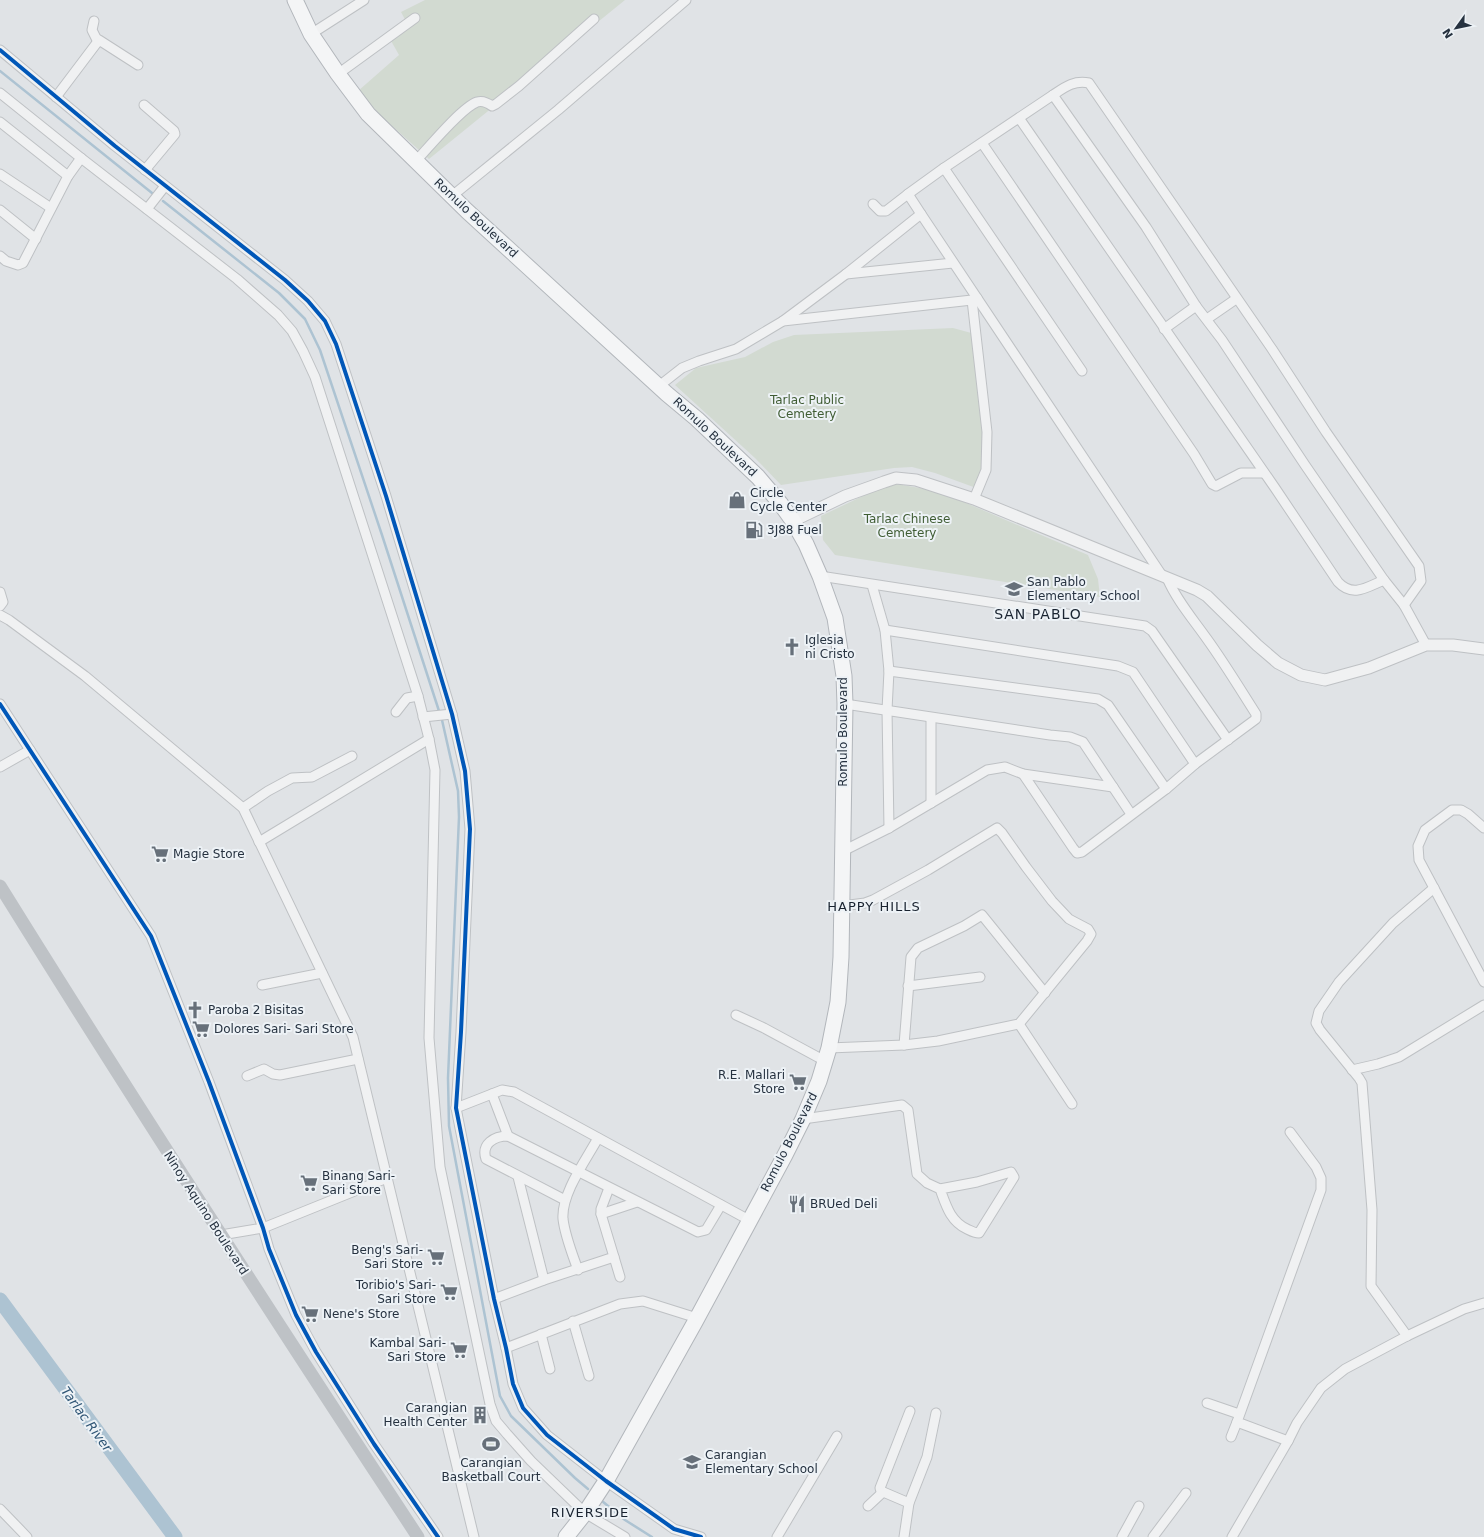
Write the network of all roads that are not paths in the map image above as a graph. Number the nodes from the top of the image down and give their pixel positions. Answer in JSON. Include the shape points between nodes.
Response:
{"nodes":[{"id":1,"x":295,"y":0,"type":"edge"},
{"id":2,"x":364,"y":0,"type":"edge"},
{"id":3,"x":686,"y":0,"type":"edge"},
{"id":4,"x":415,"y":18,"type":"dead end"},
{"id":5,"x":594,"y":19,"type":"dead end"},
{"id":6,"x":94,"y":21,"type":"dead end"},
{"id":7,"x":311,"y":34,"type":"junction"},
{"id":8,"x":98,"y":42,"type":"junction"},
{"id":9,"x":0,"y":50,"type":"edge"},
{"id":10,"x":138,"y":65,"type":"dead end"},
{"id":11,"x":338,"y":74,"type":"junction"},
{"id":12,"x":0,"y":93,"type":"edge"},
{"id":13,"x":1053,"y":95,"type":"junction"},
{"id":14,"x":56,"y":97,"type":"junction"},
{"id":15,"x":144,"y":105,"type":"dead end"},
{"id":16,"x":1019,"y":118,"type":"junction"},
{"id":17,"x":0,"y":122,"type":"edge"},
{"id":18,"x":982,"y":143,"type":"junction"},
{"id":19,"x":80,"y":158,"type":"junction"},
{"id":20,"x":416,"y":161,"type":"junction"},
{"id":21,"x":944,"y":168,"type":"junction"},
{"id":22,"x":145,"y":170,"type":"junction"},
{"id":23,"x":0,"y":174,"type":"edge"},
{"id":24,"x":68,"y":176,"type":"junction"},
{"id":25,"x":164,"y":186,"type":"junction"},
{"id":26,"x":908,"y":194,"type":"junction"},
{"id":27,"x":452,"y":196,"type":"junction"},
{"id":28,"x":874,"y":204,"type":"dead end"},
{"id":29,"x":51,"y":208,"type":"junction"},
{"id":30,"x":147,"y":209,"type":"junction"},
{"id":31,"x":0,"y":210,"type":"edge"},
{"id":32,"x":921,"y":214,"type":"junction"},
{"id":33,"x":36,"y":239,"type":"junction"},
{"id":34,"x":2,"y":262,"type":"edge"},
{"id":35,"x":953,"y":263,"type":"junction"},
{"id":36,"x":846,"y":274,"type":"junction"},
{"id":37,"x":974,"y":299,"type":"junction"},
{"id":38,"x":1236,"y":299,"type":"junction"},
{"id":39,"x":1196,"y":306,"type":"junction"},
{"id":40,"x":1207,"y":320,"type":"junction"},
{"id":41,"x":784,"y":322,"type":"junction"},
{"id":42,"x":1164,"y":329,"type":"junction"},
{"id":43,"x":1082,"y":371,"type":"dead end"},
{"id":44,"x":659,"y":386,"type":"junction"},
{"id":45,"x":1264,"y":473,"type":"junction"},
{"id":46,"x":974,"y":499,"type":"junction"},
{"id":47,"x":793,"y":521,"type":"junction"},
{"id":48,"x":820,"y":576,"type":"junction"},
{"id":49,"x":1164,"y":576,"type":"junction"},
{"id":50,"x":1384,"y":580,"type":"junction"},
{"id":51,"x":872,"y":584,"type":"junction"},
{"id":52,"x":0,"y":592,"type":"edge"},
{"id":53,"x":1404,"y":605,"type":"junction"},
{"id":54,"x":0,"y":606,"type":"edge"},
{"id":55,"x":0,"y":615,"type":"edge"},
{"id":56,"x":885,"y":630,"type":"junction"},
{"id":57,"x":1426,"y":645,"type":"junction"},
{"id":58,"x":1484,"y":649,"type":"edge"},
{"id":59,"x":889,"y":671,"type":"junction"},
{"id":60,"x":418,"y":696,"type":"junction"},
{"id":61,"x":0,"y":704,"type":"edge"},
{"id":62,"x":845,"y":704,"type":"junction"},
{"id":63,"x":887,"y":710,"type":"junction"},
{"id":64,"x":396,"y":712,"type":"dead end"},
{"id":65,"x":452,"y":714,"type":"junction"},
{"id":66,"x":423,"y":716,"type":"junction"},
{"id":67,"x":931,"y":718,"type":"junction"},
{"id":68,"x":429,"y":739,"type":"junction"},
{"id":69,"x":1228,"y":740,"type":"junction"},
{"id":70,"x":30,"y":750,"type":"junction"},
{"id":71,"x":352,"y":756,"type":"dead end"},
{"id":72,"x":1196,"y":764,"type":"junction"},
{"id":73,"x":0,"y":767,"type":"edge"},
{"id":74,"x":1023,"y":774,"type":"junction"},
{"id":75,"x":1113,"y":787,"type":"junction"},
{"id":76,"x":1166,"y":789,"type":"junction"},
{"id":77,"x":931,"y":803,"type":"junction"},
{"id":78,"x":243,"y":808,"type":"junction"},
{"id":79,"x":1131,"y":814,"type":"junction"},
{"id":80,"x":889,"y":828,"type":"junction"},
{"id":81,"x":1484,"y":828,"type":"edge"},
{"id":82,"x":259,"y":842,"type":"junction"},
{"id":83,"x":843,"y":850,"type":"junction"},
{"id":84,"x":0,"y":886,"type":"edge"},
{"id":85,"x":1434,"y":888,"type":"junction"},
{"id":86,"x":842,"y":906,"type":"junction"},
{"id":87,"x":322,"y":973,"type":"junction"},
{"id":88,"x":980,"y":977,"type":"dead end"},
{"id":89,"x":1484,"y":982,"type":"edge"},
{"id":90,"x":262,"y":985,"type":"dead end"},
{"id":91,"x":908,"y":986,"type":"junction"},
{"id":92,"x":1045,"y":993,"type":"junction"},
{"id":93,"x":1484,"y":1005,"type":"edge"},
{"id":94,"x":736,"y":1015,"type":"dead end"},
{"id":95,"x":1019,"y":1024,"type":"junction"},
{"id":96,"x":904,"y":1045,"type":"junction"},
{"id":97,"x":827,"y":1055,"type":"junction"},
{"id":98,"x":358,"y":1059,"type":"junction"},
{"id":99,"x":1352,"y":1070,"type":"junction"},
{"id":100,"x":247,"y":1076,"type":"dead end"},
{"id":101,"x":492,"y":1094,"type":"junction"},
{"id":102,"x":1072,"y":1104,"type":"dead end"},
{"id":103,"x":456,"y":1108,"type":"junction"},
{"id":104,"x":803,"y":1119,"type":"junction"},
{"id":105,"x":1290,"y":1132,"type":"dead end"},
{"id":106,"x":508,"y":1136,"type":"junction"},
{"id":107,"x":598,"y":1138,"type":"junction"},
{"id":108,"x":579,"y":1171,"type":"junction"},
{"id":109,"x":518,"y":1177,"type":"junction"},
{"id":110,"x":387,"y":1178,"type":"junction"},
{"id":111,"x":610,"y":1188,"type":"junction"},
{"id":112,"x":940,"y":1189,"type":"junction"},
{"id":113,"x":565,"y":1200,"type":"junction"},
{"id":114,"x":637,"y":1202,"type":"junction"},
{"id":115,"x":721,"y":1205,"type":"junction"},
{"id":116,"x":601,"y":1214,"type":"junction"},
{"id":117,"x":748,"y":1220,"type":"junction"},
{"id":118,"x":263,"y":1228,"type":"junction"},
{"id":119,"x":220,"y":1235,"type":"junction"},
{"id":120,"x":614,"y":1257,"type":"junction"},
{"id":121,"x":578,"y":1270,"type":"junction"},
{"id":122,"x":620,"y":1277,"type":"dead end"},
{"id":123,"x":544,"y":1280,"type":"junction"},
{"id":124,"x":494,"y":1299,"type":"junction"},
{"id":125,"x":1484,"y":1303,"type":"edge"},
{"id":126,"x":697,"y":1318,"type":"junction"},
{"id":127,"x":573,"y":1322,"type":"junction"},
{"id":128,"x":541,"y":1334,"type":"junction"},
{"id":129,"x":1407,"y":1336,"type":"junction"},
{"id":130,"x":506,"y":1348,"type":"junction"},
{"id":131,"x":550,"y":1369,"type":"dead end"},
{"id":132,"x":589,"y":1376,"type":"dead end"},
{"id":133,"x":1207,"y":1403,"type":"dead end"},
{"id":134,"x":910,"y":1411,"type":"dead end"},
{"id":135,"x":936,"y":1413,"type":"dead end"},
{"id":136,"x":1238,"y":1418,"type":"junction"},
{"id":137,"x":837,"y":1436,"type":"dead end"},
{"id":138,"x":1231,"y":1437,"type":"dead end"},
{"id":139,"x":1288,"y":1441,"type":"junction"},
{"id":140,"x":606,"y":1481,"type":"junction"},
{"id":141,"x":883,"y":1492,"type":"junction"},
{"id":142,"x":1186,"y":1493,"type":"dead end"},
{"id":143,"x":909,"y":1503,"type":"junction"},
{"id":144,"x":868,"y":1506,"type":"dead end"},
{"id":145,"x":1139,"y":1506,"type":"dead end"},
{"id":146,"x":0,"y":1509,"type":"edge"},
{"id":147,"x":585,"y":1513,"type":"junction"},
{"id":148,"x":27,"y":1537,"type":"edge"},
{"id":149,"x":418,"y":1537,"type":"edge"},
{"id":150,"x":438,"y":1537,"type":"edge"},
{"id":151,"x":474,"y":1537,"type":"edge"},
{"id":152,"x":566,"y":1537,"type":"edge"},
{"id":153,"x":624,"y":1537,"type":"edge"},
{"id":154,"x":701,"y":1537,"type":"edge"},
{"id":155,"x":777,"y":1537,"type":"edge"},
{"id":156,"x":904,"y":1537,"type":"edge"},
{"id":157,"x":1122,"y":1537,"type":"edge"},
{"id":158,"x":1153,"y":1537,"type":"edge"},
{"id":159,"x":1232,"y":1537,"type":"edge"}],
"edges":[{"from":1,"to":7,"type":"highway","name":"Romulo Boulevard"},
{"from":2,"to":7,"type":"street"},
{"from":3,"to":27,"type":"street"},
{"from":4,"to":11,"type":"street"},
{"from":5,"to":20,"type":"street","via":[[496,104],[492,106],[486,102],[478,102],[466,108]]},
{"from":6,"to":8,"type":"street","via":[[92,30]]},
{"from":7,"to":11,"type":"highway","name":"Romulo Boulevard"},
{"from":8,"to":10,"type":"street","via":[[101,40]]},
{"from":8,"to":14,"type":"street"},
{"from":9,"to":14,"type":"street"},
{"from":11,"to":20,"type":"highway","name":"Romulo Boulevard","via":[[368,114]]},
{"from":12,"to":19,"type":"street"},
{"from":13,"to":16,"type":"street"},
{"from":13,"to":38,"type":"street","via":[[1080,81],[1089,83]]},
{"from":13,"to":39,"type":"street","via":[[1146,227]]},
{"from":14,"to":22,"type":"street"},
{"from":15,"to":22,"type":"street","via":[[175,134]]},
{"from":16,"to":18,"type":"street"},
{"from":16,"to":42,"type":"street"},
{"from":17,"to":24,"type":"street"},
{"from":18,"to":21,"type":"street"},
{"from":18,"to":45,"type":"street","via":[[1212,484],[1216,486],[1241,473]]},
{"from":19,"to":24,"type":"street"},
{"from":19,"to":30,"type":"street"},
{"from":20,"to":27,"type":"highway","name":"Romulo Boulevard"},
{"from":21,"to":26,"type":"street"},
{"from":21,"to":43,"type":"street"},
{"from":22,"to":25,"type":"street"},
{"from":23,"to":29,"type":"street"},
{"from":24,"to":29,"type":"street"},
{"from":25,"to":30,"type":"street"},
{"from":25,"to":65,"type":"street","via":[[285,280],[325,321],[336,344],[386,496]]},
{"from":26,"to":28,"type":"street","via":[[886,211],[880,210]]},
{"from":26,"to":32,"type":"street"},
{"from":27,"to":44,"type":"highway","name":"Romulo Boulevard"},
{"from":29,"to":33,"type":"street"},
{"from":30,"to":60,"type":"street","via":[[237,279],[278,315],[304,351],[315,376]]},
{"from":31,"to":33,"type":"street"},
{"from":32,"to":35,"type":"street"},
{"from":32,"to":36,"type":"street"},
{"from":33,"to":34,"type":"street","via":[[20,265]]},
{"from":35,"to":36,"type":"street"},
{"from":35,"to":37,"type":"street"},
{"from":36,"to":41,"type":"street"},
{"from":37,"to":41,"type":"street"},
{"from":37,"to":46,"type":"street","via":[[987,432],[986,470]]},
{"from":37,"to":49,"type":"street"},
{"from":38,"to":40,"type":"street"},
{"from":38,"to":53,"type":"street","via":[[1419,566],[1421,581]]},
{"from":39,"to":40,"type":"street"},
{"from":39,"to":42,"type":"street"},
{"from":40,"to":50,"type":"street"},
{"from":41,"to":44,"type":"street","via":[[736,349],[682,368]]},
{"from":42,"to":45,"type":"street"},
{"from":44,"to":47,"type":"highway","name":"Romulo Boulevard","via":[[758,477]]},
{"from":45,"to":50,"type":"street","via":[[1344,588],[1357,591]]},
{"from":46,"to":47,"type":"street","via":[[916,480],[896,478],[845,496]]},
{"from":46,"to":49,"type":"street"},
{"from":47,"to":48,"type":"highway","name":"Romulo Boulevard"},
{"from":48,"to":51,"type":"street"},
{"from":48,"to":62,"type":"highway","name":"Romulo Boulevard","via":[[835,618],[844,676]]},
{"from":49,"to":57,"type":"street","via":[[1208,596],[1267,654],[1301,675],[1325,680],[1369,668]]},
{"from":49,"to":69,"type":"street","via":[[1256,714],[1256,719]]},
{"from":50,"to":53,"type":"street"},
{"from":51,"to":56,"type":"street"},
{"from":51,"to":69,"type":"street","via":[[1145,626],[1152,631]]},
{"from":52,"to":54,"type":"street","via":[[3,602]]},
{"from":53,"to":57,"type":"street"},
{"from":55,"to":78,"type":"street","via":[[84,676]]},
{"from":56,"to":59,"type":"street"},
{"from":56,"to":72,"type":"street","via":[[1118,666],[1133,672]]},
{"from":57,"to":58,"type":"street"},
{"from":59,"to":63,"type":"street"},
{"from":59,"to":76,"type":"street","via":[[1098,699],[1108,705]]},
{"from":60,"to":64,"type":"street","via":[[407,698]]},
{"from":60,"to":66,"type":"street"},
{"from":61,"to":70,"type":"street"},
{"from":62,"to":63,"type":"street"},
{"from":62,"to":83,"type":"highway","name":"Romulo Boulevard"},
{"from":63,"to":67,"type":"street"},
{"from":63,"to":80,"type":"street"},
{"from":65,"to":66,"type":"street"},
{"from":65,"to":103,"type":"street","via":[[465,771],[470,829]]},
{"from":66,"to":68,"type":"street"},
{"from":67,"to":75,"type":"street","via":[[1070,736],[1083,742]]},
{"from":67,"to":77,"type":"street"},
{"from":68,"to":82,"type":"street"},
{"from":68,"to":147,"type":"street","via":[[435,770],[429,1038],[440,1167],[490,1404],[496,1421]]},
{"from":69,"to":72,"type":"street"},
{"from":70,"to":73,"type":"street"},
{"from":70,"to":118,"type":"street","via":[[151,936]]},
{"from":71,"to":78,"type":"street","via":[[312,777],[292,778]]},
{"from":72,"to":76,"type":"street"},
{"from":74,"to":75,"type":"street"},
{"from":74,"to":77,"type":"street","via":[[1005,767],[987,770]]},
{"from":74,"to":79,"type":"street","via":[[1077,853],[1082,852]]},
{"from":75,"to":79,"type":"street"},
{"from":76,"to":79,"type":"street"},
{"from":77,"to":80,"type":"street"},
{"from":78,"to":82,"type":"street"},
{"from":80,"to":83,"type":"street"},
{"from":81,"to":85,"type":"street","via":[[1461,810],[1452,810],[1425,830],[1418,846],[1419,860]]},
{"from":82,"to":87,"type":"street"},
{"from":83,"to":86,"type":"highway","name":"Romulo Boulevard"},
{"from":84,"to":119,"type":"main road","name":"Ninoy Aquino Boulevard"},
{"from":85,"to":89,"type":"street"},
{"from":85,"to":99,"type":"street","via":[[1393,923],[1339,982],[1320,1011],[1316,1023]]},
{"from":86,"to":92,"type":"street","via":[[873,900],[997,828],[1052,901],[1069,919],[1088,929],[1091,934]]},
{"from":86,"to":97,"type":"highway","name":"Romulo Boulevard","via":[[838,1002]]},
{"from":87,"to":90,"type":"street"},
{"from":87,"to":98,"type":"street","via":[[353,1037]]},
{"from":88,"to":91,"type":"street"},
{"from":91,"to":92,"type":"street","via":[[911,957],[918,948],[982,915]]},
{"from":91,"to":96,"type":"street"},
{"from":92,"to":95,"type":"street"},
{"from":93,"to":99,"type":"street","via":[[1399,1057]]},
{"from":94,"to":97,"type":"street"},
{"from":95,"to":96,"type":"street","via":[[938,1041]]},
{"from":95,"to":102,"type":"street"},
{"from":96,"to":97,"type":"street"},
{"from":97,"to":104,"type":"highway","name":"Romulo Boulevard"},
{"from":98,"to":100,"type":"street","via":[[280,1075],[264,1069]]},
{"from":98,"to":110,"type":"street"},
{"from":99,"to":129,"type":"street","via":[[1362,1083],[1372,1210],[1371,1286]]},
{"from":101,"to":103,"type":"street"},
{"from":101,"to":106,"type":"street"},
{"from":101,"to":107,"type":"street","via":[[502,1090],[514,1092]]},
{"from":103,"to":124,"type":"street"},
{"from":104,"to":112,"type":"street","via":[[902,1105],[908,1110],[917,1174],[927,1183]]},
{"from":104,"to":117,"type":"highway","name":"Romulo Boulevard"},
{"from":105,"to":136,"type":"street","via":[[1322,1178],[1321,1190]]},
{"from":106,"to":108,"type":"street"},
{"from":106,"to":109,"type":"street","via":[[494,1138],[486,1146],[484,1153],[486,1159]]},
{"from":107,"to":108,"type":"street"},
{"from":107,"to":115,"type":"street"},
{"from":108,"to":111,"type":"street"},
{"from":108,"to":113,"type":"street"},
{"from":109,"to":113,"type":"street"},
{"from":109,"to":123,"type":"street"},
{"from":110,"to":118,"type":"street"},
{"from":110,"to":151,"type":"street"},
{"from":111,"to":114,"type":"street"},
{"from":111,"to":116,"type":"street"},
{"from":112,"to":112,"type":"street","via":[[948,1212],[955,1221],[964,1228],[979,1233],[1014,1177],[1011,1172]]},
{"from":113,"to":121,"type":"street","via":[[563,1218]]},
{"from":114,"to":115,"type":"street","via":[[698,1232],[706,1230]]},
{"from":114,"to":116,"type":"street"},
{"from":115,"to":117,"type":"street"},
{"from":116,"to":120,"type":"street"},
{"from":117,"to":126,"type":"highway","name":"Romulo Boulevard"},
{"from":118,"to":119,"type":"street"},
{"from":118,"to":150,"type":"street","via":[[296,1315],[316,1352],[374,1444]]},
{"from":119,"to":149,"type":"main road","name":"Ninoy Aquino Boulevard"},
{"from":120,"to":121,"type":"street"},
{"from":120,"to":122,"type":"street"},
{"from":121,"to":123,"type":"street"},
{"from":123,"to":124,"type":"street"},
{"from":124,"to":130,"type":"street"},
{"from":125,"to":129,"type":"street","via":[[1464,1309]]},
{"from":126,"to":127,"type":"street","via":[[644,1301],[620,1304]]},
{"from":126,"to":140,"type":"highway","name":"Romulo Boulevard"},
{"from":127,"to":128,"type":"street"},
{"from":127,"to":132,"type":"street"},
{"from":128,"to":130,"type":"street"},
{"from":128,"to":131,"type":"street"},
{"from":129,"to":139,"type":"street","via":[[1344,1370],[1321,1388],[1296,1424]]},
{"from":130,"to":140,"type":"street","via":[[512,1384],[523,1408],[547,1435]]},
{"from":133,"to":136,"type":"street"},
{"from":134,"to":141,"type":"street","via":[[880,1488]]},
{"from":135,"to":143,"type":"street","via":[[927,1458]]},
{"from":136,"to":138,"type":"street"},
{"from":136,"to":139,"type":"street"},
{"from":137,"to":155,"type":"street"},
{"from":139,"to":159,"type":"street"},
{"from":140,"to":147,"type":"highway","name":"Romulo Boulevard"},
{"from":140,"to":154,"type":"street","via":[[674,1529]]},
{"from":141,"to":143,"type":"street"},
{"from":141,"to":144,"type":"street"},
{"from":142,"to":158,"type":"street"},
{"from":143,"to":156,"type":"street"},
{"from":145,"to":157,"type":"street"},
{"from":146,"to":148,"type":"street"},
{"from":147,"to":152,"type":"highway","name":"Romulo Boulevard"},
{"from":147,"to":153,"type":"street"}]}
